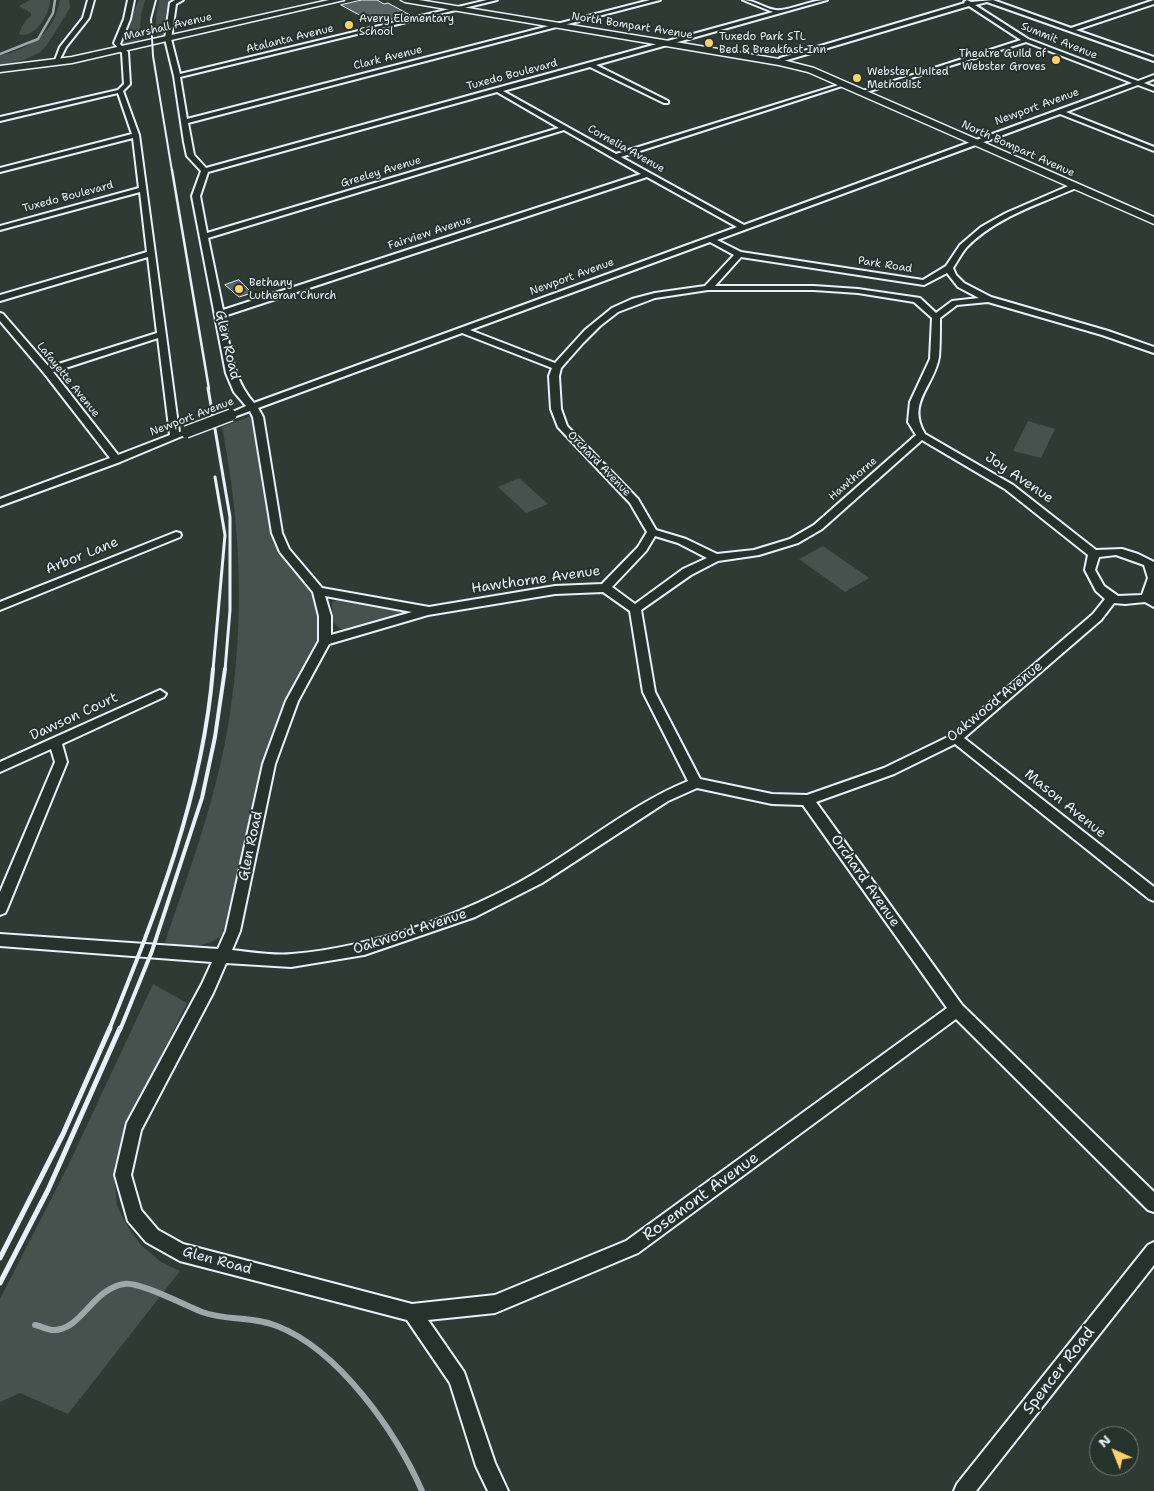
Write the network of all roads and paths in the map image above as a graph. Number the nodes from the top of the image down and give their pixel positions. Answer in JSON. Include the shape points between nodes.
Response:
{"nodes":[{"id":1,"x":91,"y":0,"type":"edge"},
{"id":2,"x":130,"y":0,"type":"edge"},
{"id":3,"x":180,"y":0,"type":"edge"},
{"id":4,"x":340,"y":0,"type":"edge"},
{"id":5,"x":405,"y":0,"type":"edge"},
{"id":6,"x":494,"y":0,"type":"edge"},
{"id":7,"x":657,"y":0,"type":"edge"},
{"id":8,"x":746,"y":0,"type":"edge"},
{"id":9,"x":824,"y":0,"type":"edge"},
{"id":10,"x":988,"y":0,"type":"edge"},
{"id":11,"x":966,"y":2,"type":"edge"},
{"id":12,"x":1154,"y":2,"type":"edge"},
{"id":13,"x":457,"y":9,"type":"junction"},
{"id":14,"x":779,"y":13,"type":"junction"},
{"id":15,"x":559,"y":25,"type":"junction"},
{"id":16,"x":1070,"y":30,"type":"junction"},
{"id":17,"x":168,"y":39,"type":"junction"},
{"id":18,"x":1026,"y":40,"type":"junction"},
{"id":19,"x":1017,"y":42,"type":"junction"},
{"id":20,"x":665,"y":43,"type":"junction"},
{"id":21,"x":122,"y":49,"type":"junction"},
{"id":22,"x":1154,"y":59,"type":"edge"},
{"id":23,"x":56,"y":62,"type":"junction"},
{"id":24,"x":779,"y":62,"type":"junction"},
{"id":25,"x":590,"y":64,"type":"junction"},
{"id":26,"x":0,"y":69,"type":"edge"},
{"id":27,"x":177,"y":76,"type":"junction"},
{"id":28,"x":1154,"y":77,"type":"edge"},
{"id":29,"x":843,"y":84,"type":"junction"},
{"id":30,"x":1135,"y":84,"type":"junction"},
{"id":31,"x":1154,"y":89,"type":"edge"},
{"id":32,"x":120,"y":90,"type":"junction"},
{"id":33,"x":497,"y":90,"type":"junction"},
{"id":34,"x":862,"y":93,"type":"junction"},
{"id":35,"x":666,"y":102,"type":"dead end"},
{"id":36,"x":1061,"y":112,"type":"junction"},
{"id":37,"x":0,"y":119,"type":"edge"},
{"id":38,"x":184,"y":122,"type":"junction"},
{"id":39,"x":565,"y":128,"type":"junction"},
{"id":40,"x":136,"y":135,"type":"junction"},
{"id":41,"x":975,"y":143,"type":"junction"},
{"id":42,"x":1154,"y":149,"type":"edge"},
{"id":43,"x":616,"y":156,"type":"junction"},
{"id":44,"x":0,"y":170,"type":"edge"},
{"id":45,"x":205,"y":171,"type":"junction"},
{"id":46,"x":647,"y":174,"type":"junction"},
{"id":47,"x":1073,"y":186,"type":"junction"},
{"id":48,"x":142,"y":189,"type":"junction"},
{"id":49,"x":1154,"y":221,"type":"edge"},
{"id":50,"x":0,"y":228,"type":"edge"},
{"id":51,"x":744,"y":228,"type":"junction"},
{"id":52,"x":203,"y":237,"type":"junction"},
{"id":53,"x":712,"y":240,"type":"junction"},
{"id":54,"x":151,"y":253,"type":"junction"},
{"id":55,"x":739,"y":254,"type":"junction"},
{"id":56,"x":949,"y":268,"type":"junction"},
{"id":57,"x":924,"y":283,"type":"junction"},
{"id":58,"x":708,"y":288,"type":"junction"},
{"id":59,"x":0,"y":298,"type":"edge"},
{"id":60,"x":988,"y":299,"type":"junction"},
{"id":61,"x":917,"y":300,"type":"junction"},
{"id":62,"x":220,"y":314,"type":"junction"},
{"id":63,"x":0,"y":316,"type":"edge"},
{"id":64,"x":936,"y":317,"type":"junction"},
{"id":65,"x":462,"y":330,"type":"junction"},
{"id":66,"x":162,"y":334,"type":"junction"},
{"id":67,"x":1154,"y":350,"type":"edge"},
{"id":68,"x":557,"y":367,"type":"junction"},
{"id":69,"x":47,"y":371,"type":"junction"},
{"id":70,"x":253,"y":408,"type":"junction"},
{"id":71,"x":921,"y":436,"type":"junction"},
{"id":72,"x":175,"y":437,"type":"junction"},
{"id":73,"x":117,"y":460,"type":"junction"},
{"id":74,"x":0,"y":503,"type":"edge"},
{"id":75,"x":652,"y":532,"type":"junction"},
{"id":76,"x":176,"y":535,"type":"dead end"},
{"id":77,"x":1094,"y":554,"type":"junction"},
{"id":78,"x":716,"y":558,"type":"junction"},
{"id":79,"x":1151,"y":562,"type":"edge"},
{"id":80,"x":605,"y":588,"type":"junction"},
{"id":81,"x":318,"y":591,"type":"junction"},
{"id":82,"x":1111,"y":599,"type":"junction"},
{"id":83,"x":1150,"y":600,"type":"edge"},
{"id":84,"x":0,"y":606,"type":"edge"},
{"id":85,"x":634,"y":609,"type":"junction"},
{"id":86,"x":429,"y":611,"type":"junction"},
{"id":87,"x":325,"y":640,"type":"junction"},
{"id":88,"x":160,"y":694,"type":"dead end"},
{"id":89,"x":956,"y":738,"type":"junction"},
{"id":90,"x":55,"y":742,"type":"junction"},
{"id":91,"x":0,"y":767,"type":"edge"},
{"id":92,"x":696,"y":782,"type":"junction"},
{"id":93,"x":807,"y":800,"type":"junction"},
{"id":94,"x":1154,"y":895,"type":"edge"},
{"id":95,"x":0,"y":909,"type":"edge"},
{"id":96,"x":0,"y":940,"type":"edge"},
{"id":97,"x":223,"y":956,"type":"junction"},
{"id":98,"x":957,"y":1010,"type":"junction"},
{"id":99,"x":1154,"y":1204,"type":"edge"},
{"id":100,"x":1154,"y":1251,"type":"edge"},
{"id":101,"x":412,"y":1313,"type":"junction"},
{"id":102,"x":498,"y":1491,"type":"edge"},
{"id":103,"x":964,"y":1491,"type":"edge"}],
"edges":[{"from":1,"to":23,"type":"street","via":[[86,18],[63,47]]},
{"from":2,"to":21,"type":"street","via":[[127,19],[116,46]]},
{"from":3,"to":17,"type":"street","via":[[173,3]]},
{"from":4,"to":17,"type":"street","name":"Marshall Avenue"},
{"from":5,"to":13,"type":"street","name":"North Bompart Avenue"},
{"from":6,"to":13,"type":"street","name":"Atalanta Avenue"},
{"from":7,"to":15,"type":"street","name":"Clark Avenue"},
{"from":8,"to":14,"type":"street"},
{"from":9,"to":14,"type":"street","name":"Tuxedo Boulevard"},
{"from":10,"to":11,"type":"street"},
{"from":10,"to":16,"type":"street","name":"Summit Avenue"},
{"from":11,"to":18,"type":"street","name":"Summit Avenue"},
{"from":11,"to":24,"type":"street"},
{"from":12,"to":16,"type":"street"},
{"from":13,"to":15,"type":"street","name":"North Bompart Avenue"},
{"from":13,"to":27,"type":"street","name":"Atalanta Avenue"},
{"from":14,"to":20,"type":"street","name":"Tuxedo Boulevard"},
{"from":15,"to":20,"type":"street","name":"North Bompart Avenue"},
{"from":15,"to":38,"type":"street","name":"Clark Avenue"},
{"from":16,"to":22,"type":"street","name":"Summit Avenue"},
{"from":17,"to":21,"type":"street","name":"Marshall Avenue"},
{"from":17,"to":27,"type":"street"},
{"from":18,"to":19,"type":"street"},
{"from":18,"to":30,"type":"street","name":"Summit Avenue"},
{"from":19,"to":30,"type":"street"},
{"from":19,"to":34,"type":"street"},
{"from":20,"to":24,"type":"street","name":"North Bompart Avenue"},
{"from":20,"to":25,"type":"street","name":"Tuxedo Boulevard"},
{"from":21,"to":23,"type":"street","name":"Marshall Avenue"},
{"from":21,"to":32,"type":"street","via":[[128,84]]},
{"from":23,"to":26,"type":"street","name":"Marshall Avenue"},
{"from":24,"to":29,"type":"street","name":"North Bompart Avenue","via":[[810,70]]},
{"from":25,"to":33,"type":"street","name":"Tuxedo Boulevard"},
{"from":25,"to":35,"type":"street"},
{"from":27,"to":38,"type":"street"},
{"from":28,"to":30,"type":"street","name":"Newport Avenue"},
{"from":29,"to":34,"type":"street","name":"North Bompart Avenue"},
{"from":29,"to":43,"type":"street"},
{"from":30,"to":31,"type":"street","name":"Summit Avenue"},
{"from":30,"to":36,"type":"street","name":"Newport Avenue"},
{"from":32,"to":37,"type":"street"},
{"from":32,"to":40,"type":"street"},
{"from":33,"to":39,"type":"street","name":"Cornelia Avenue"},
{"from":33,"to":45,"type":"street","name":"Tuxedo Boulevard"},
{"from":34,"to":41,"type":"street","name":"North Bompart Avenue"},
{"from":36,"to":41,"type":"street","name":"Newport Avenue"},
{"from":36,"to":42,"type":"street"},
{"from":38,"to":45,"type":"street","via":[[189,153]]},
{"from":39,"to":43,"type":"street","name":"Cornelia Avenue"},
{"from":39,"to":52,"type":"street","name":"Greeley Avenue"},
{"from":40,"to":44,"type":"street"},
{"from":40,"to":48,"type":"street"},
{"from":41,"to":47,"type":"street","name":"North Bompart Avenue"},
{"from":41,"to":51,"type":"street","name":"Newport Avenue"},
{"from":43,"to":46,"type":"street","name":"Cornelia Avenue"},
{"from":45,"to":52,"type":"street","name":"Glen Road","via":[[197,185],[196,196]]},
{"from":46,"to":51,"type":"street","name":"Cornelia Avenue"},
{"from":46,"to":62,"type":"street","name":"Fairview Avenue"},
{"from":47,"to":49,"type":"street","name":"North Bompart Avenue"},
{"from":47,"to":56,"type":"street","via":[[984,229],[964,247]]},
{"from":48,"to":50,"type":"street","name":"Tuxedo Boulevard"},
{"from":48,"to":54,"type":"street"},
{"from":51,"to":53,"type":"street","name":"Newport Avenue"},
{"from":52,"to":62,"type":"street","name":"Glen Road"},
{"from":53,"to":55,"type":"street","name":"Park Road"},
{"from":53,"to":65,"type":"street","name":"Newport Avenue"},
{"from":54,"to":59,"type":"street"},
{"from":54,"to":66,"type":"street"},
{"from":55,"to":57,"type":"street","name":"Park Road"},
{"from":55,"to":58,"type":"street"},
{"from":56,"to":57,"type":"street","name":"Park Road"},
{"from":56,"to":60,"type":"street","via":[[961,285]]},
{"from":57,"to":61,"type":"street"},
{"from":58,"to":61,"type":"street","via":[[814,288]]},
{"from":58,"to":68,"type":"street","via":[[665,293],[623,305],[602,320]]},
{"from":60,"to":64,"type":"street","via":[[955,303]]},
{"from":60,"to":67,"type":"street"},
{"from":61,"to":64,"type":"street"},
{"from":62,"to":70,"type":"street","name":"Glen Road","via":[[231,373],[238,392]]},
{"from":63,"to":69,"type":"street","name":"Lafayette Avenue"},
{"from":64,"to":71,"type":"street","via":[[934,360],[915,402],[913,422]]},
{"from":65,"to":68,"type":"street"},
{"from":65,"to":70,"type":"street","name":"Newport Avenue"},
{"from":66,"to":69,"type":"street"},
{"from":66,"to":72,"type":"street"},
{"from":68,"to":75,"type":"street","name":"Orchard Avenue","via":[[554,376],[556,409],[563,427],[634,501]]},
{"from":69,"to":73,"type":"street","name":"Lafayette Avenue"},
{"from":70,"to":72,"type":"street","name":"Newport Avenue","bridge":true},
{"from":70,"to":81,"type":"street","name":"Glen Road","via":[[258,417],[277,533],[284,550]]},
{"from":71,"to":77,"type":"street","name":"Joy Avenue","via":[[1009,487]]},
{"from":71,"to":78,"type":"street","name":"Hawthorne","via":[[818,527],[794,541],[755,553]]},
{"from":72,"to":73,"type":"street","name":"Newport Avenue"},
{"from":73,"to":74,"type":"street","name":"Newport Avenue"},
{"from":75,"to":78,"type":"street","via":[[682,541]]},
{"from":75,"to":80,"type":"street","name":"Hawthorne Avenue","via":[[642,549]]},
{"from":76,"to":84,"type":"street","name":"Arbor Lane"},
{"from":77,"to":79,"type":"street","via":[[1111,550]]},
{"from":77,"to":82,"type":"street","via":[[1090,570],[1100,589]]},
{"from":78,"to":85,"type":"street","name":"Hawthorne","via":[[687,572]]},
{"from":79,"to":83,"type":"street"},
{"from":80,"to":85,"type":"street"},
{"from":80,"to":86,"type":"street","name":"Hawthorne Avenue","via":[[555,590]]},
{"from":81,"to":86,"type":"street","name":"Hawthorne Avenue"},
{"from":81,"to":87,"type":"street","name":"Glen Road","via":[[325,616]]},
{"from":82,"to":83,"type":"street"},
{"from":82,"to":89,"type":"street","name":"Oakwood Avenue","via":[[1097,617]]},
{"from":85,"to":92,"type":"street","via":[[649,692]]},
{"from":86,"to":87,"type":"street","name":"Hawthorne Avenue"},
{"from":87,"to":97,"type":"street","name":"Glen Road","via":[[292,701],[269,764],[233,931]]},
{"from":88,"to":90,"type":"street","name":"Dawson Court"},
{"from":89,"to":93,"type":"street","name":"Oakwood Avenue","via":[[889,771]]},
{"from":89,"to":94,"type":"street","name":"Mason Avenue"},
{"from":90,"to":91,"type":"street","name":"Dawson Court"},
{"from":90,"to":95,"type":"street","via":[[61,762]]},
{"from":92,"to":93,"type":"street","via":[[772,799]]},
{"from":92,"to":97,"type":"street","name":"Oakwood Avenue","via":[[663,798],[537,879],[470,913],[364,949],[291,961]]},
{"from":93,"to":98,"type":"street","name":"Orchard Avenue"},
{"from":96,"to":97,"type":"street","name":"Oakwood Avenue"},
{"from":97,"to":101,"type":"street","name":"Glen Road","via":[[133,1128],[123,1175],[134,1215],[152,1236],[180,1252]]},
{"from":98,"to":99,"type":"street","name":"Orchard Avenue"},
{"from":98,"to":101,"type":"street","name":"Rosemont Avenue","via":[[632,1247],[494,1304]]},
{"from":100,"to":103,"type":"street","name":"Spencer Road"},
{"from":101,"to":102,"type":"street","via":[[458,1378],[486,1466]]}]}
